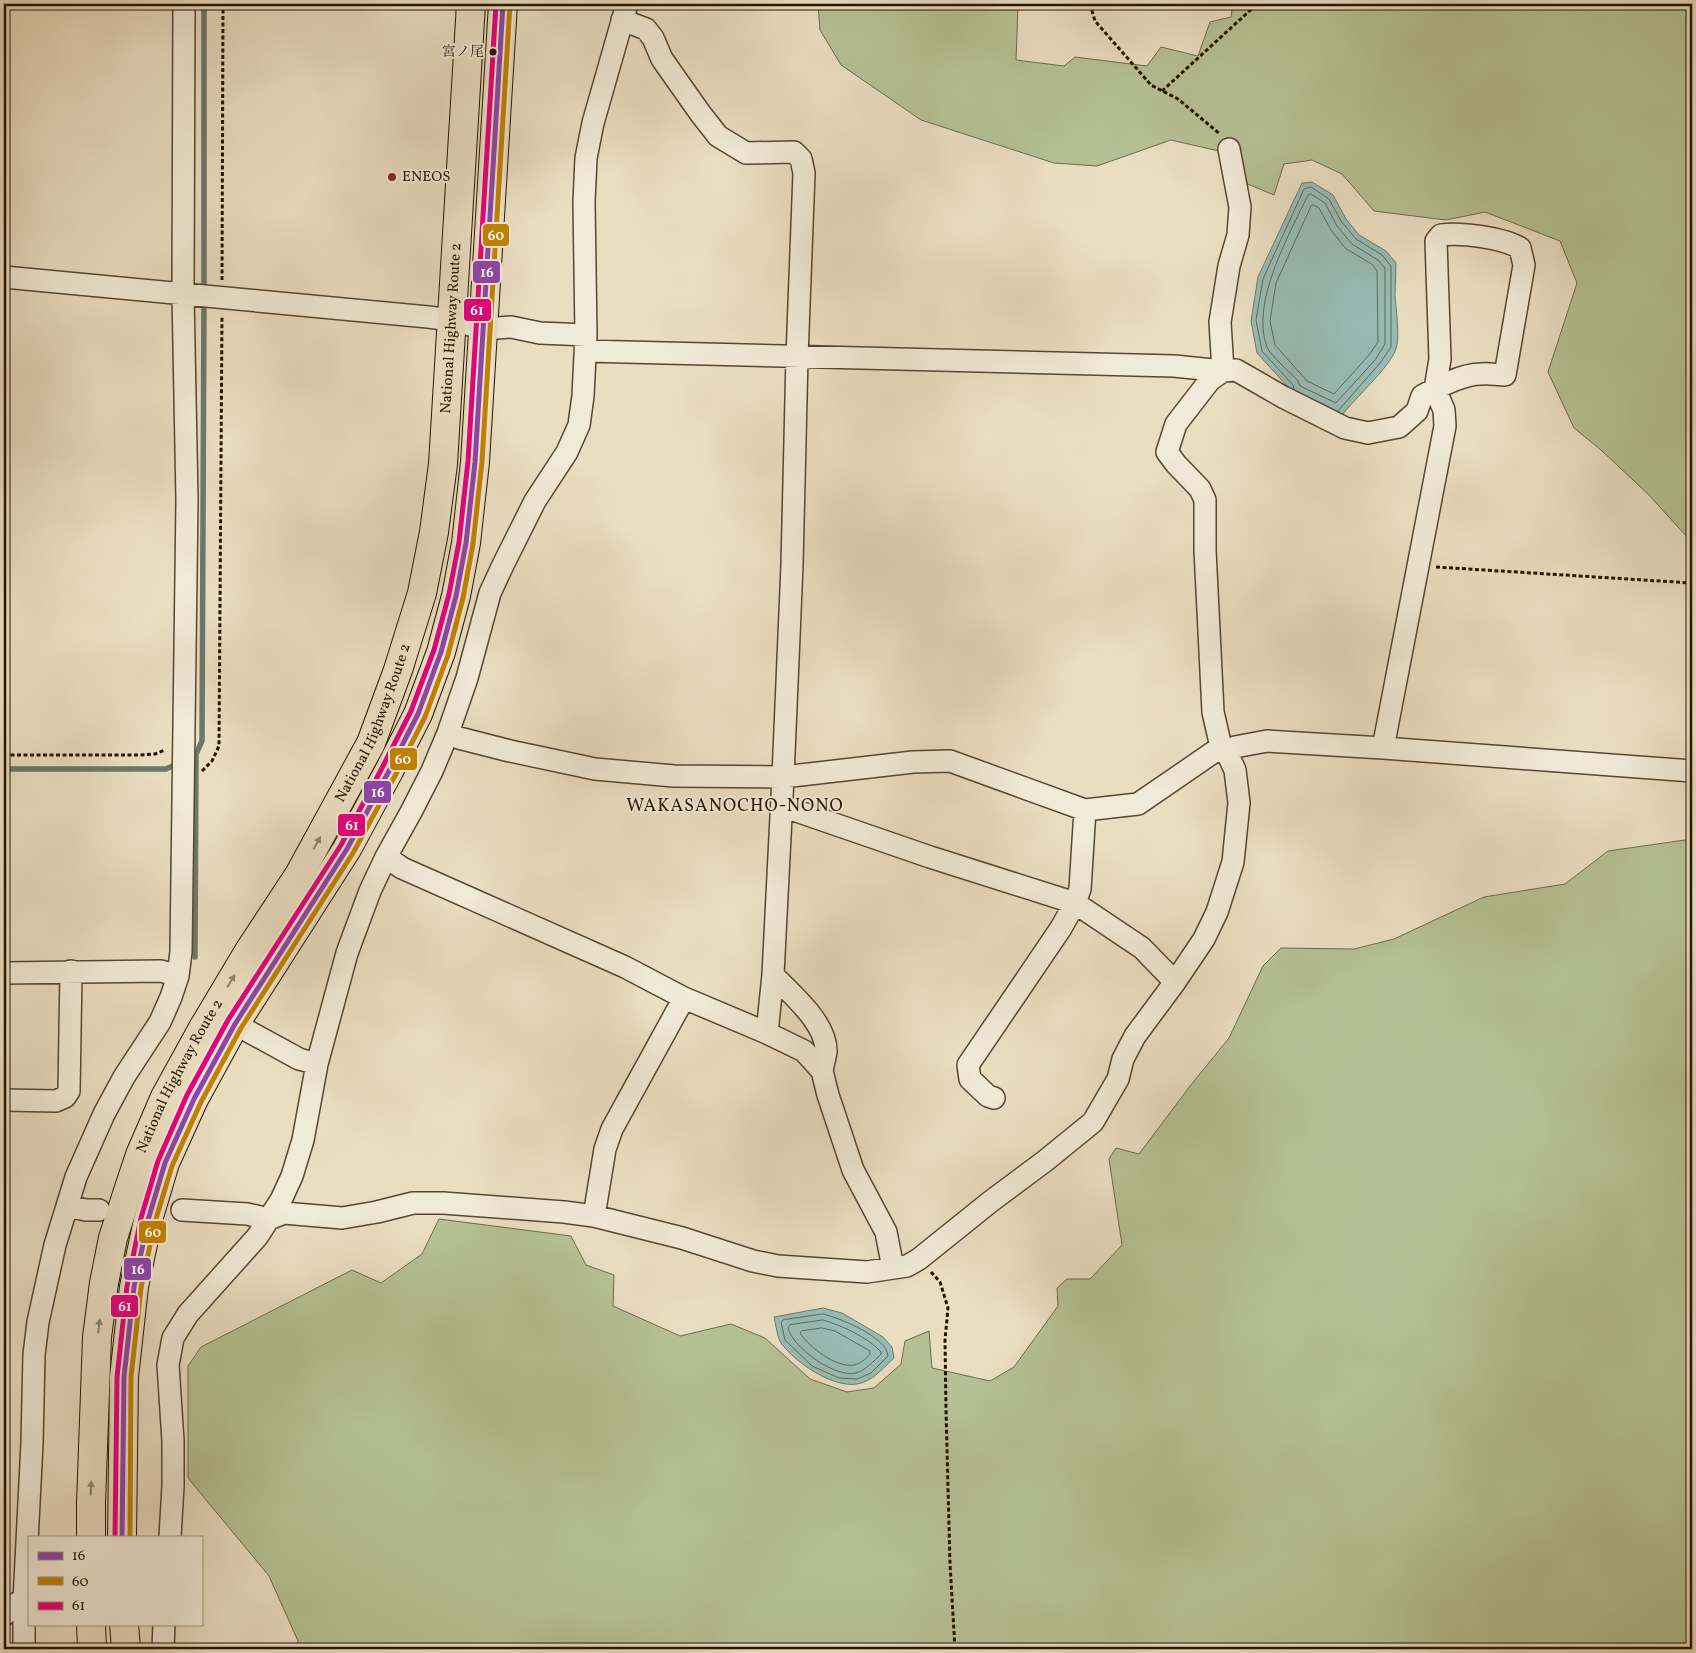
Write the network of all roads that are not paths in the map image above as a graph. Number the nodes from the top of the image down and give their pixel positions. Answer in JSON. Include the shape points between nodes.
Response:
{"nodes":[{"id":1,"x":184,"y":4,"type":"edge"},
{"id":2,"x":471,"y":4,"type":"edge"},
{"id":3,"x":503,"y":4,"type":"edge"},
{"id":4,"x":625,"y":12,"type":"edge"},
{"id":5,"x":1229,"y":149,"type":"road end"},
{"id":6,"x":4,"y":278,"type":"edge"},
{"id":7,"x":189,"y":294,"type":"junction"},
{"id":8,"x":452,"y":320,"type":"junction"},
{"id":9,"x":484,"y":329,"type":"junction"},
{"id":10,"x":586,"y":343,"type":"junction"},
{"id":11,"x":797,"y":357,"type":"junction"},
{"id":12,"x":1223,"y":371,"type":"junction"},
{"id":13,"x":1435,"y":388,"type":"junction"},
{"id":14,"x":448,"y":733,"type":"junction"},
{"id":15,"x":1383,"y":748,"type":"junction"},
{"id":16,"x":1224,"y":751,"type":"junction"},
{"id":17,"x":1692,"y":771,"type":"edge"},
{"id":18,"x":783,"y":776,"type":"junction"},
{"id":19,"x":782,"y":806,"type":"junction"},
{"id":20,"x":1085,"y":810,"type":"junction"},
{"id":21,"x":386,"y":857,"type":"junction"},
{"id":22,"x":1075,"y":903,"type":"junction"},
{"id":23,"x":71,"y":971,"type":"junction"},
{"id":24,"x":4,"y":973,"type":"edge"},
{"id":25,"x":773,"y":975,"type":"junction"},
{"id":26,"x":178,"y":976,"type":"junction"},
{"id":27,"x":1175,"y":982,"type":"junction"},
{"id":28,"x":684,"y":998,"type":"junction"},
{"id":29,"x":235,"y":1024,"type":"junction"},
{"id":30,"x":767,"y":1033,"type":"junction"},
{"id":31,"x":317,"y":1064,"type":"junction"},
{"id":32,"x":822,"y":1071,"type":"junction"},
{"id":33,"x":994,"y":1098,"type":"dead end"},
{"id":34,"x":4,"y":1100,"type":"edge"},
{"id":35,"x":68,"y":1206,"type":"junction"},
{"id":36,"x":100,"y":1210,"type":"dead end"},
{"id":37,"x":182,"y":1210,"type":"dead end"},
{"id":38,"x":594,"y":1216,"type":"junction"},
{"id":39,"x":269,"y":1219,"type":"junction"},
{"id":40,"x":893,"y":1268,"type":"junction"},
{"id":41,"x":91,"y":1536,"type":"edge"},
{"id":42,"x":122,"y":1536,"type":"edge"},
{"id":43,"x":170,"y":1536,"type":"edge"},
{"id":44,"x":24,"y":1602,"type":"junction"},
{"id":45,"x":4,"y":1615,"type":"edge"},
{"id":46,"x":92,"y":1626,"type":"edge"},
{"id":47,"x":124,"y":1626,"type":"edge"},
{"id":48,"x":164,"y":1626,"type":"edge"},
{"id":49,"x":24,"y":1649,"type":"edge"},
{"id":50,"x":92,"y":1649,"type":"edge"},
{"id":51,"x":126,"y":1649,"type":"edge"},
{"id":52,"x":162,"y":1649,"type":"edge"}],
"edges":[{"from":1,"to":7,"type":"street"},
{"from":2,"to":8,"type":"highway","name":"National Highway Route 2"},
{"from":3,"to":9,"type":"highway","name":"National Highway Route 2"},
{"from":4,"to":10,"type":"street","via":[[586,158]]},
{"from":4,"to":11,"type":"street","via":[[653,38],[662,60],[718,136],[746,153],[794,152],[801,159],[804,172]]},
{"from":5,"to":12,"type":"street","via":[[1240,208],[1238,234],[1220,322]]},
{"from":6,"to":7,"type":"street"},
{"from":7,"to":8,"type":"street"},
{"from":7,"to":26,"type":"street","via":[[189,758]]},
{"from":8,"to":9,"type":"street"},
{"from":41,"to":8,"type":"highway","name":"National Highway Route 2","one_way":true,"via":[[97,1337],[113,1238],[140,1155],[165,1097],[202,1028],[300,875],[371,743],[391,689],[422,593],[434,532],[443,464]]},
{"from":9,"to":10,"type":"street","via":[[511,327]]},
{"from":9,"to":29,"type":"highway","name":"National Highway Route 2","via":[[466,543],[441,652],[418,714],[346,849]]},
{"from":10,"to":11,"type":"street"},
{"from":10,"to":14,"type":"street","via":[[579,425],[568,452],[535,501],[490,593]]},
{"from":11,"to":12,"type":"street","via":[[1174,366]]},
{"from":11,"to":18,"type":"street"},
{"from":12,"to":13,"type":"street","via":[[1236,370],[1283,398],[1345,428],[1368,433],[1399,427],[1417,411],[1422,396]]},
{"from":12,"to":16,"type":"street","via":[[1210,380],[1176,424],[1167,452],[1200,489],[1205,500],[1213,712]]},
{"from":13,"to":13,"type":"street","via":[[1440,359],[1436,241],[1442,235],[1454,234],[1511,242],[1520,248],[1524,265],[1505,375],[1479,374]]},
{"from":13,"to":15,"type":"street","via":[[1444,410],[1445,426]]},
{"from":14,"to":18,"type":"street","via":[[595,769],[674,776]]},
{"from":14,"to":21,"type":"street","via":[[432,771]]},
{"from":15,"to":16,"type":"street","via":[[1267,741]]},
{"from":15,"to":17,"type":"street"},
{"from":16,"to":20,"type":"street","via":[[1138,804]]},
{"from":16,"to":27,"type":"street","via":[[1235,770],[1239,803],[1233,862],[1204,940]]},
{"from":18,"to":19,"type":"street"},
{"from":18,"to":20,"type":"street","via":[[950,761]]},
{"from":19,"to":22,"type":"street"},
{"from":19,"to":25,"type":"street"},
{"from":20,"to":22,"type":"street","via":[[1080,889]]},
{"from":21,"to":28,"type":"street","via":[[402,868],[625,967]]},
{"from":21,"to":31,"type":"street","via":[[347,953]]},
{"from":22,"to":27,"type":"street","via":[[1142,948]]},
{"from":22,"to":33,"type":"street","via":[[968,1065],[970,1079]]},
{"from":23,"to":24,"type":"street"},
{"from":23,"to":26,"type":"street","via":[[161,971]]},
{"from":23,"to":34,"type":"street","via":[[69,1091],[56,1101]]},
{"from":25,"to":30,"type":"street"},
{"from":25,"to":32,"type":"street","via":[[814,1018],[826,1050]]},
{"from":26,"to":35,"type":"street","via":[[160,1022],[104,1114],[76,1177]]},
{"from":27,"to":40,"type":"street","via":[[1135,1036],[1118,1079],[1093,1122],[919,1259],[907,1266]]},
{"from":28,"to":30,"type":"street"},
{"from":28,"to":38,"type":"street","via":[[612,1129]]},
{"from":29,"to":31,"type":"street","via":[[299,1059]]},
{"from":29,"to":42,"type":"highway","name":"National Highway Route 2","via":[[194,1099],[166,1163],[148,1220],[134,1287],[124,1377]]},
{"from":30,"to":32,"type":"street","via":[[804,1051]]},
{"from":31,"to":39,"type":"street","via":[[303,1140],[292,1176]]},
{"from":32,"to":40,"type":"street","via":[[853,1170],[886,1232]]},
{"from":35,"to":36,"type":"street"},
{"from":35,"to":44,"type":"street","via":[[55,1245],[34,1355]]},
{"from":37,"to":39,"type":"street","via":[[247,1214]]},
{"from":38,"to":39,"type":"street","via":[[413,1202],[342,1218],[284,1213]]},
{"from":38,"to":40,"type":"street","via":[[682,1238],[753,1262],[867,1272]]},
{"from":39,"to":43,"type":"street","via":[[257,1237],[188,1314],[173,1338],[168,1365],[173,1441]]},
{"from":44,"to":45,"type":"street","via":[[17,1603]]},
{"from":44,"to":49,"type":"street"},
{"from":46,"to":50,"type":"highway"},
{"from":47,"to":51,"type":"highway"},
{"from":48,"to":52,"type":"street"}]}
